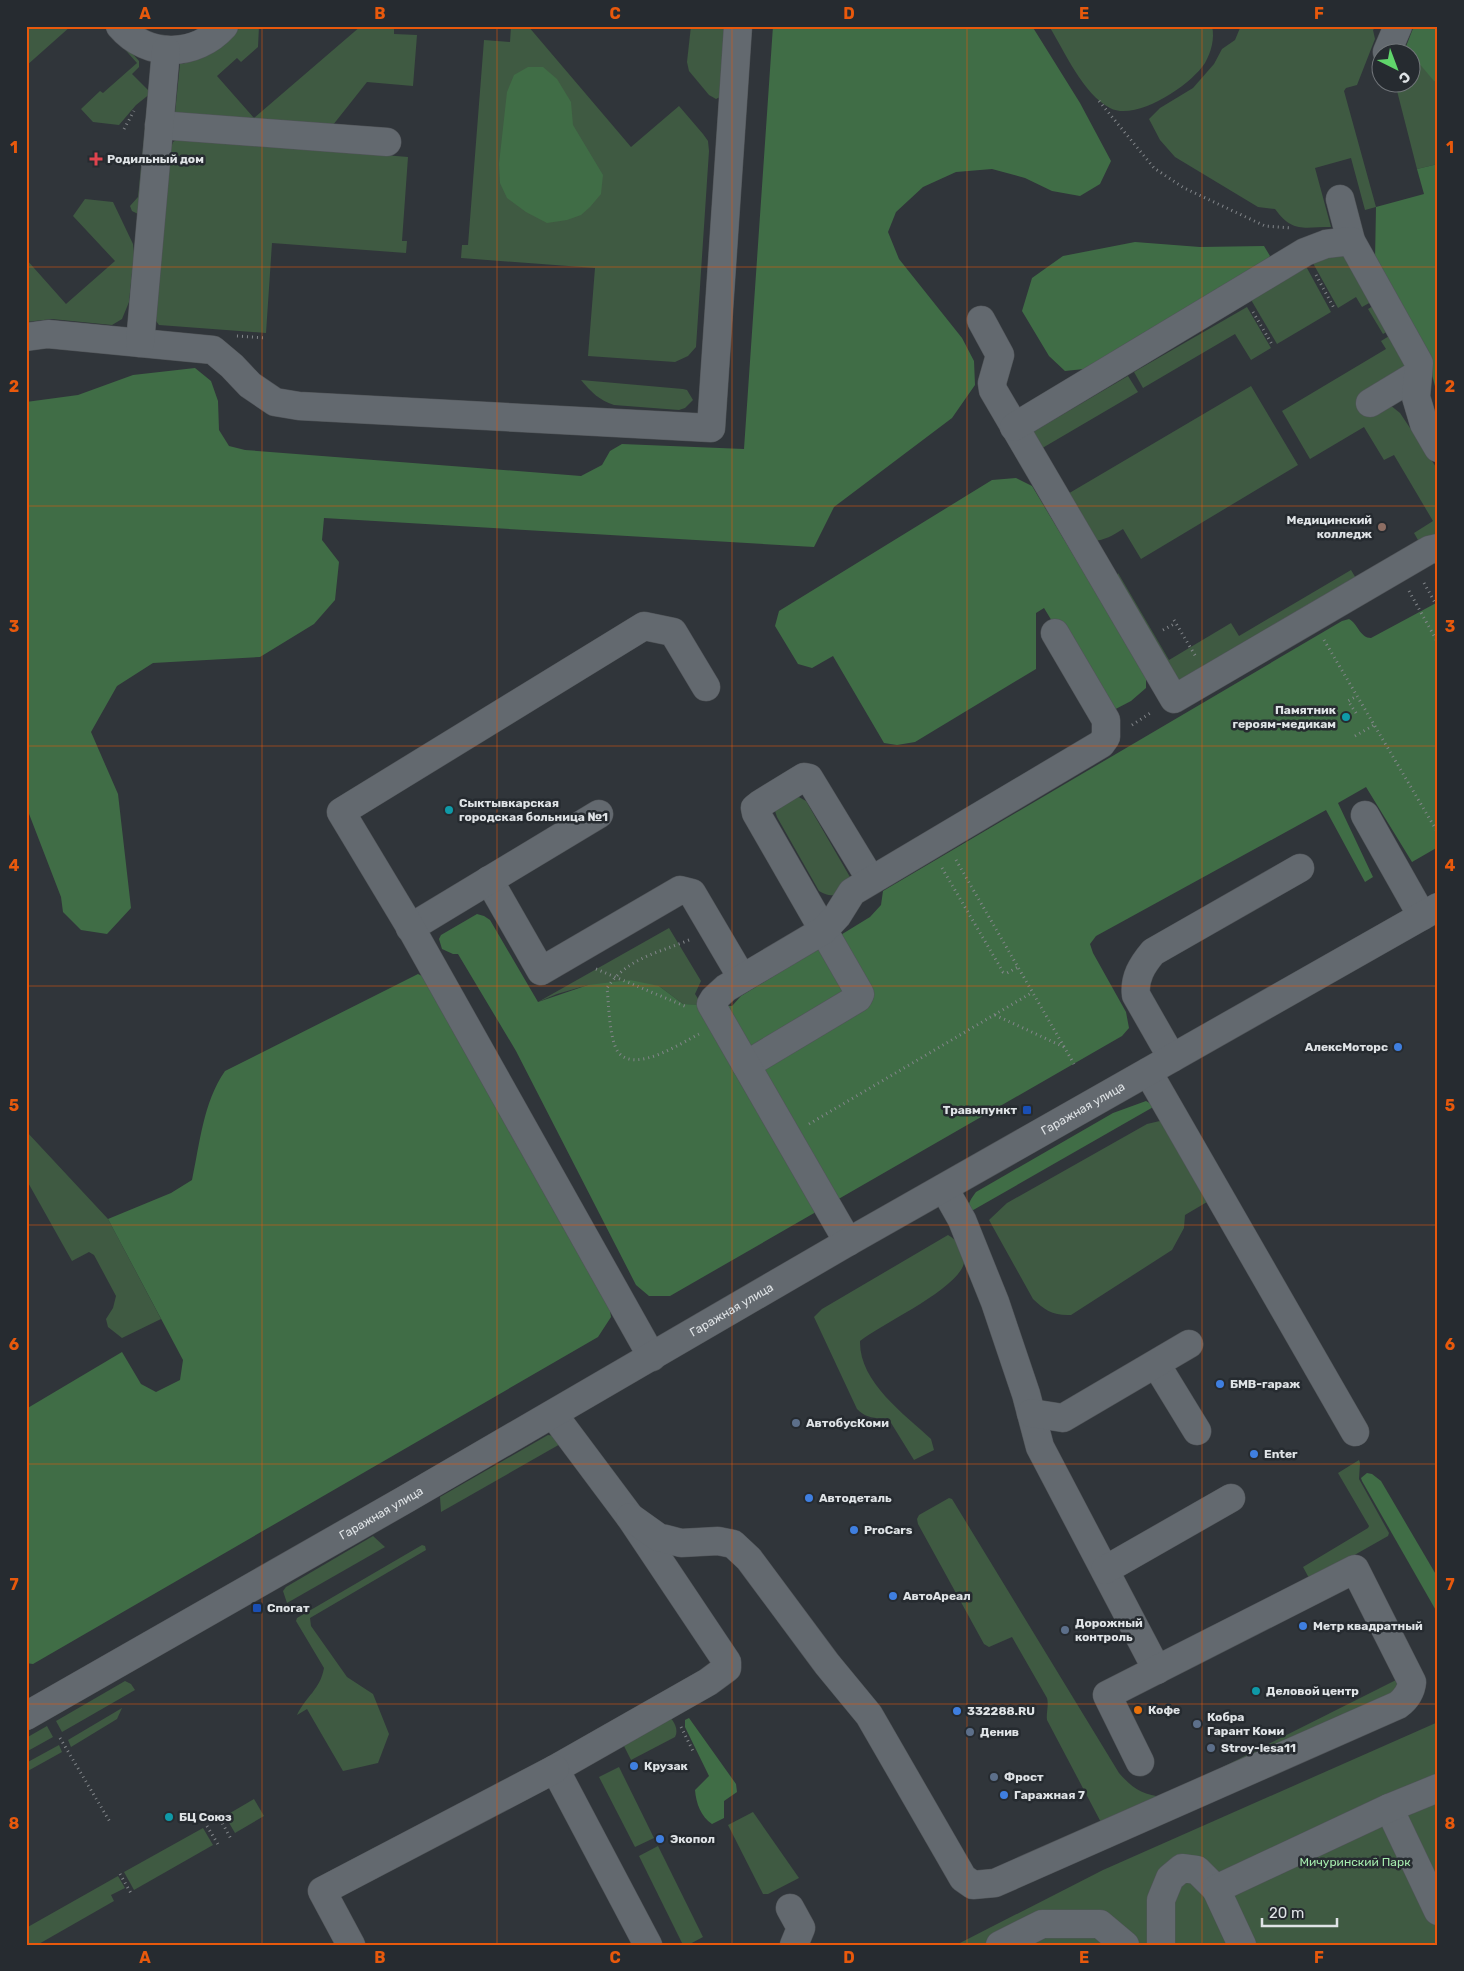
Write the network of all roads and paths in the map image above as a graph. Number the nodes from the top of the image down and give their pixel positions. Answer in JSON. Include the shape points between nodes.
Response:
{"nodes":[{"id":1,"x":120,"y":26,"type":"edge"},
{"id":2,"x":224,"y":26,"type":"edge"},
{"id":3,"x":738,"y":26,"type":"edge"},
{"id":4,"x":1398,"y":26,"type":"edge"},
{"id":5,"x":1391,"y":42,"type":"edge"},
{"id":6,"x":166,"y":50,"type":"junction"},
{"id":7,"x":1099,"y":101,"type":"dead end"},
{"id":8,"x":159,"y":125,"type":"junction"},
{"id":9,"x":387,"y":142,"type":"dead end"},
{"id":10,"x":1340,"y":199,"type":"dead end"},
{"id":11,"x":1301,"y":241,"type":"junction"},
{"id":12,"x":1350,"y":241,"type":"junction"},
{"id":13,"x":1241,"y":290,"type":"junction"},
{"id":14,"x":1335,"y":310,"type":"dead end"},
{"id":15,"x":981,"y":320,"type":"dead end"},
{"id":16,"x":236,"y":336,"type":"dead end"},
{"id":17,"x":26,"y":337,"type":"edge"},
{"id":18,"x":266,"y":338,"type":"dead end"},
{"id":19,"x":140,"y":343,"type":"junction"},
{"id":20,"x":1274,"y":346,"type":"dead end"},
{"id":21,"x":1418,"y":374,"type":"junction"},
{"id":22,"x":1370,"y":402,"type":"dead end"},
{"id":23,"x":1014,"y":427,"type":"junction"},
{"id":24,"x":1438,"y":448,"type":"edge"},
{"id":25,"x":1438,"y":548,"type":"edge"},
{"id":26,"x":1397,"y":569,"type":"junction"},
{"id":27,"x":1312,"y":619,"type":"junction"},
{"id":28,"x":1174,"y":620,"type":"dead end"},
{"id":29,"x":1055,"y":633,"type":"dead end"},
{"id":30,"x":1438,"y":643,"type":"edge"},
{"id":31,"x":1193,"y":652,"type":"dead end"},
{"id":32,"x":706,"y":687,"type":"dead end"},
{"id":33,"x":1357,"y":696,"type":"junction"},
{"id":34,"x":1174,"y":699,"type":"junction"},
{"id":35,"x":1356,"y":713,"type":"dead end"},
{"id":36,"x":1374,"y":725,"type":"junction"},
{"id":37,"x":1355,"y":736,"type":"dead end"},
{"id":38,"x":1102,"y":741,"type":"junction"},
{"id":39,"x":599,"y":814,"type":"dead end"},
{"id":40,"x":1365,"y":815,"type":"dead end"},
{"id":41,"x":1438,"y":833,"type":"edge"},
{"id":42,"x":936,"y":842,"type":"junction"},
{"id":43,"x":1300,"y":868,"type":"dead end"},
{"id":44,"x":489,"y":880,"type":"junction"},
{"id":45,"x":871,"y":880,"type":"junction"},
{"id":46,"x":1430,"y":912,"type":"edge"},
{"id":47,"x":410,"y":928,"type":"junction"},
{"id":48,"x":714,"y":930,"type":"junction"},
{"id":49,"x":824,"y":930,"type":"junction"},
{"id":50,"x":565,"y":956,"type":"junction"},
{"id":51,"x":1018,"y":967,"type":"junction"},
{"id":52,"x":614,"y":977,"type":"junction"},
{"id":53,"x":742,"y":978,"type":"junction"},
{"id":54,"x":1032,"y":992,"type":"junction"},
{"id":55,"x":994,"y":1015,"type":"junction"},
{"id":56,"x":721,"y":1022,"type":"junction"},
{"id":57,"x":1064,"y":1047,"type":"junction"},
{"id":58,"x":1172,"y":1058,"type":"junction"},
{"id":59,"x":1074,"y":1064,"type":"dead end"},
{"id":60,"x":746,"y":1066,"type":"junction"},
{"id":61,"x":1148,"y":1072,"type":"junction"},
{"id":62,"x":787,"y":1137,"type":"junction"},
{"id":63,"x":944,"y":1188,"type":"junction"},
{"id":64,"x":848,"y":1242,"type":"junction"},
{"id":65,"x":1189,"y":1344,"type":"dead end"},
{"id":66,"x":652,"y":1357,"type":"junction"},
{"id":67,"x":1156,"y":1364,"type":"junction"},
{"id":68,"x":1031,"y":1412,"type":"junction"},
{"id":69,"x":553,"y":1414,"type":"junction"},
{"id":70,"x":1197,"y":1431,"type":"dead end"},
{"id":71,"x":1355,"y":1432,"type":"dead end"},
{"id":72,"x":1231,"y":1498,"type":"dead end"},
{"id":73,"x":630,"y":1516,"type":"junction"},
{"id":74,"x":1105,"y":1570,"type":"junction"},
{"id":75,"x":1157,"y":1670,"type":"junction"},
{"id":76,"x":26,"y":1716,"type":"edge"},
{"id":77,"x":60,"y":1738,"type":"dead end"},
{"id":78,"x":1140,"y":1762,"type":"dead end"},
{"id":79,"x":555,"y":1769,"type":"junction"},
{"id":80,"x":1438,"y":1788,"type":"edge"},
{"id":81,"x":1389,"y":1808,"type":"junction"},
{"id":82,"x":220,"y":1818,"type":"dead end"},
{"id":83,"x":110,"y":1822,"type":"dead end"},
{"id":84,"x":207,"y":1826,"type":"dead end"},
{"id":85,"x":231,"y":1839,"type":"dead end"},
{"id":86,"x":219,"y":1846,"type":"dead end"},
{"id":87,"x":120,"y":1874,"type":"dead end"},
{"id":88,"x":1216,"y":1889,"type":"junction"},
{"id":89,"x":132,"y":1895,"type":"dead end"},
{"id":90,"x":790,"y":1908,"type":"dead end"},
{"id":91,"x":1438,"y":1911,"type":"edge"},
{"id":92,"x":351,"y":1945,"type":"edge"},
{"id":93,"x":648,"y":1945,"type":"edge"},
{"id":94,"x":794,"y":1945,"type":"edge"},
{"id":95,"x":1000,"y":1945,"type":"edge"},
{"id":96,"x":1125,"y":1945,"type":"edge"},
{"id":97,"x":1161,"y":1945,"type":"edge"},
{"id":98,"x":1242,"y":1945,"type":"edge"}],
"edges":[{"from":1,"to":6,"type":"street","via":[[142,44]]},
{"from":2,"to":6,"type":"street","via":[[196,46]]},
{"from":3,"to":19,"type":"street","via":[[711,428],[298,406],[275,402],[250,385],[214,350]]},
{"from":4,"to":5,"type":"street"},
{"from":6,"to":8,"type":"street"},
{"from":7,"to":11,"type":"path","via":[[1154,168],[1184,188]]},
{"from":8,"to":9,"type":"street"},
{"from":8,"to":19,"type":"street"},
{"from":10,"to":12,"type":"street"},
{"from":11,"to":12,"type":"street","via":[[1326,244]]},
{"from":11,"to":13,"type":"street"},
{"from":11,"to":14,"type":"path"},
{"from":12,"to":21,"type":"street","via":[[1419,363]]},
{"from":13,"to":20,"type":"path"},
{"from":13,"to":23,"type":"street"},
{"from":15,"to":23,"type":"street","via":[[1000,355],[993,390]]},
{"from":16,"to":18,"type":"path"},
{"from":17,"to":19,"type":"street","via":[[48,334]]},
{"from":21,"to":22,"type":"street"},
{"from":21,"to":24,"type":"street","via":[[1416,397],[1424,424]]},
{"from":23,"to":34,"type":"street"},
{"from":25,"to":26,"type":"street"},
{"from":26,"to":27,"type":"street"},
{"from":26,"to":30,"type":"path"},
{"from":27,"to":33,"type":"path"},
{"from":27,"to":34,"type":"street"},
{"from":28,"to":31,"type":"path"},
{"from":29,"to":38,"type":"street","via":[[1106,720],[1106,737]]},
{"from":32,"to":47,"type":"street","via":[[673,632],[644,626],[341,812]]},
{"from":33,"to":35,"type":"path","via":[[1348,701]]},
{"from":33,"to":36,"type":"path"},
{"from":34,"to":38,"type":"path"},
{"from":36,"to":37,"type":"path"},
{"from":36,"to":41,"type":"path"},
{"from":38,"to":42,"type":"street"},
{"from":39,"to":44,"type":"street"},
{"from":40,"to":46,"type":"street"},
{"from":42,"to":45,"type":"street"},
{"from":42,"to":51,"type":"path"},
{"from":42,"to":51,"type":"path","via":[[1003,972]]},
{"from":43,"to":58,"type":"street","via":[[1153,952],[1143,964],[1135,986],[1136,995]]},
{"from":44,"to":47,"type":"street"},
{"from":44,"to":50,"type":"street","via":[[541,971]]},
{"from":45,"to":49,"type":"street","via":[[852,892]]},
{"from":45,"to":49,"type":"street","via":[[809,778],[804,777],[756,808]]},
{"from":46,"to":58,"type":"street","name":"Гаражная улица"},
{"from":47,"to":66,"type":"street"},
{"from":48,"to":50,"type":"street","via":[[692,893],[680,890]]},
{"from":48,"to":52,"type":"path","via":[[653,952]]},
{"from":48,"to":53,"type":"street"},
{"from":49,"to":53,"type":"street"},
{"from":49,"to":60,"type":"street","via":[[859,990],[858,998]]},
{"from":50,"to":52,"type":"path"},
{"from":51,"to":54,"type":"path"},
{"from":52,"to":56,"type":"path"},
{"from":52,"to":56,"type":"path","via":[[607,988],[613,1039],[619,1052],[627,1058],[641,1060],[659,1056]]},
{"from":53,"to":56,"type":"street","via":[[718,994],[711,1004]]},
{"from":54,"to":55,"type":"path"},
{"from":54,"to":57,"type":"path"},
{"from":55,"to":57,"type":"path"},
{"from":55,"to":62,"type":"path"},
{"from":56,"to":60,"type":"street"},
{"from":57,"to":59,"type":"path"},
{"from":58,"to":61,"type":"street","name":"Гаражная улица"},
{"from":60,"to":62,"type":"street"},
{"from":61,"to":63,"type":"street","name":"Гаражная улица"},
{"from":61,"to":71,"type":"street"},
{"from":62,"to":64,"type":"street"},
{"from":63,"to":64,"type":"street","name":"Гаражная улица"},
{"from":63,"to":68,"type":"street","via":[[962,1220],[995,1302]]},
{"from":64,"to":66,"type":"street","name":"Гаражная улица"},
{"from":65,"to":67,"type":"street"},
{"from":66,"to":69,"type":"street","name":"Гаражная улица"},
{"from":67,"to":68,"type":"street","via":[[1063,1418]]},
{"from":67,"to":70,"type":"street"},
{"from":68,"to":74,"type":"street","via":[[1040,1447]]},
{"from":69,"to":73,"type":"street"},
{"from":69,"to":76,"type":"street","name":"Гаражная улица"},
{"from":72,"to":74,"type":"street"},
{"from":73,"to":75,"type":"street","via":[[658,1537],[681,1543],[718,1541],[733,1544],[749,1560],[869,1715],[963,1878],[974,1885],[995,1883],[1398,1705],[1405,1700],[1412,1682],[1355,1569]]},
{"from":73,"to":79,"type":"street","via":[[721,1651],[727,1668]]},
{"from":74,"to":75,"type":"street"},
{"from":75,"to":78,"type":"street","via":[[1107,1695]]},
{"from":77,"to":83,"type":"path"},
{"from":79,"to":92,"type":"street","via":[[322,1890]]},
{"from":79,"to":93,"type":"street"},
{"from":80,"to":81,"type":"street"},
{"from":81,"to":88,"type":"street"},
{"from":81,"to":91,"type":"street"},
{"from":82,"to":85,"type":"path"},
{"from":84,"to":86,"type":"path"},
{"from":87,"to":89,"type":"path"},
{"from":88,"to":97,"type":"street","via":[[1197,1870],[1182,1868],[1170,1878],[1161,1900]]},
{"from":88,"to":98,"type":"street"},
{"from":90,"to":94,"type":"street","via":[[800,1928]]},
{"from":95,"to":96,"type":"street","via":[[1042,1924],[1100,1924]]}]}
